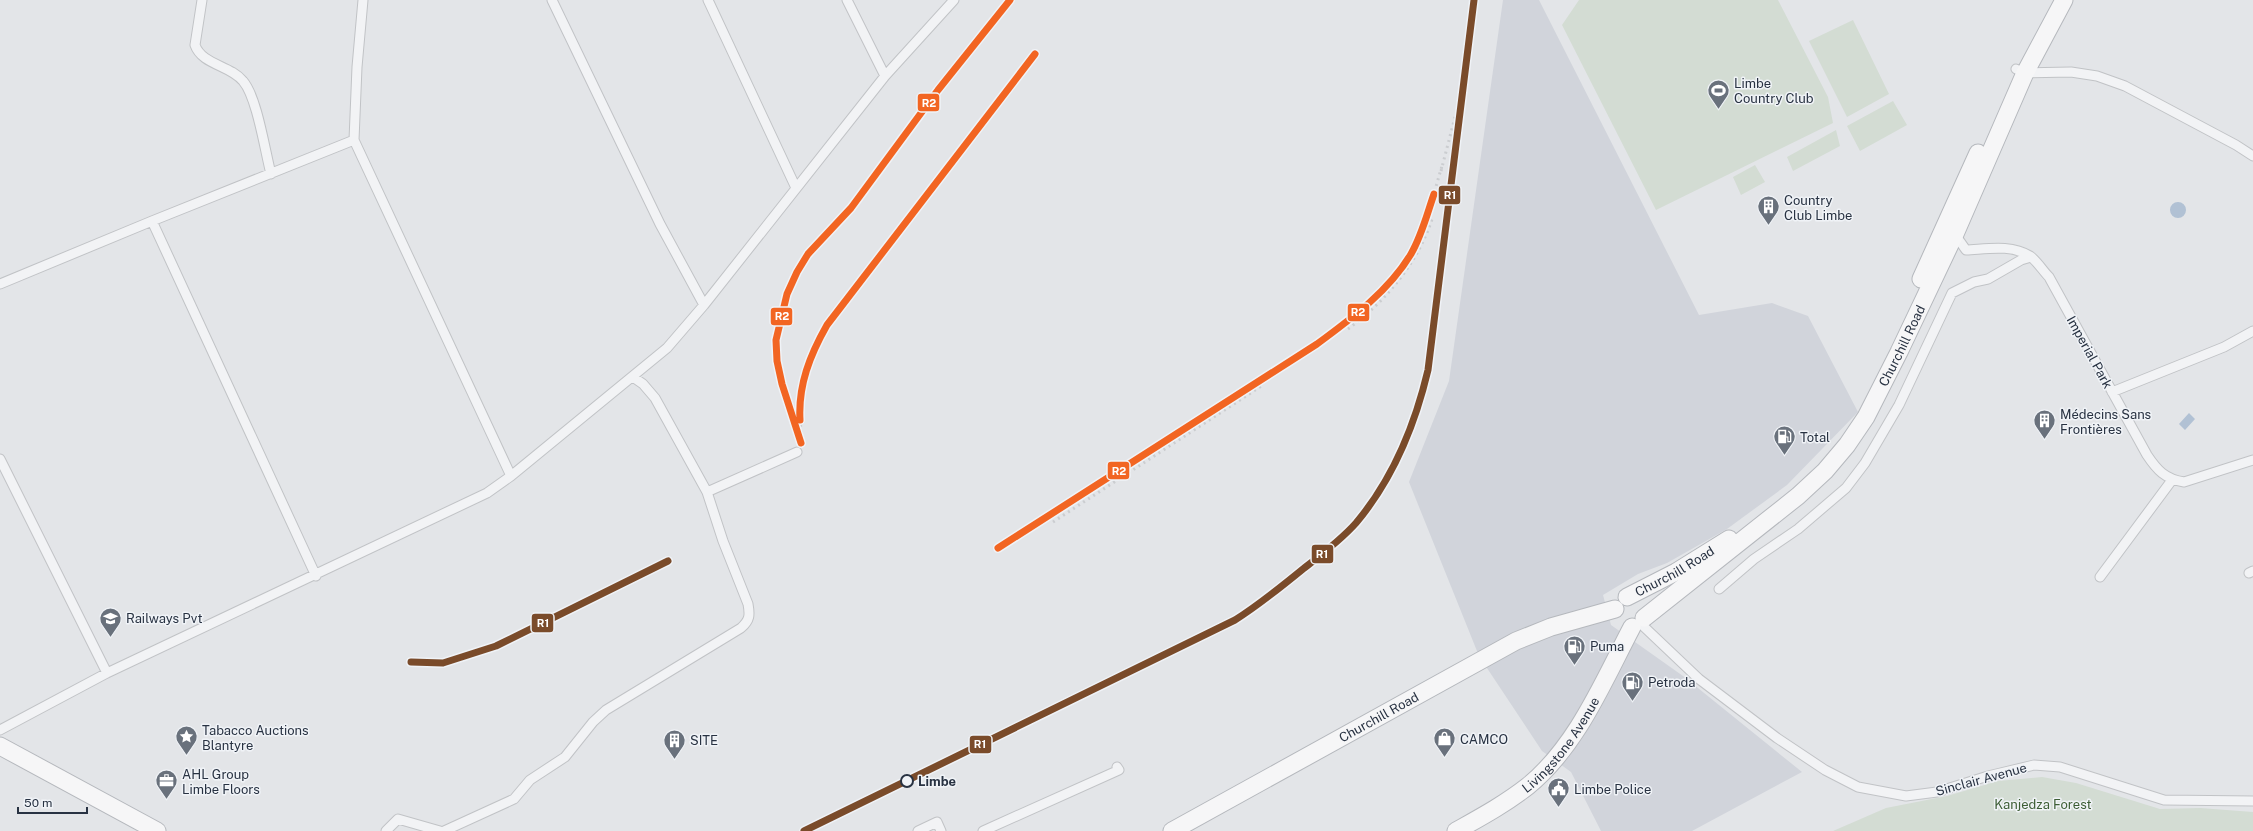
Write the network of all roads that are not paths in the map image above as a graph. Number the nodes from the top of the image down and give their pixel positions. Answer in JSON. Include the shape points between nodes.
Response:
{"nodes":[{"id":1,"x":202,"y":0,"type":"edge"},
{"id":2,"x":363,"y":0,"type":"edge"},
{"id":3,"x":552,"y":0,"type":"edge"},
{"id":4,"x":708,"y":0,"type":"edge"},
{"id":5,"x":847,"y":0,"type":"edge"},
{"id":6,"x":954,"y":0,"type":"edge"},
{"id":7,"x":2054,"y":0,"type":"edge"},
{"id":8,"x":2064,"y":0,"type":"edge"},
{"id":9,"x":2021,"y":71,"type":"junction"},
{"id":10,"x":885,"y":76,"type":"junction"},
{"id":11,"x":354,"y":140,"type":"junction"},
{"id":12,"x":2253,"y":156,"type":"edge"},
{"id":13,"x":271,"y":174,"type":"junction"},
{"id":14,"x":796,"y":188,"type":"junction"},
{"id":15,"x":152,"y":221,"type":"junction"},
{"id":16,"x":1950,"y":228,"type":"junction"},
{"id":17,"x":2031,"y":257,"type":"junction"},
{"id":18,"x":0,"y":284,"type":"edge"},
{"id":19,"x":704,"y":306,"type":"junction"},
{"id":20,"x":2253,"y":331,"type":"edge"},
{"id":21,"x":633,"y":377,"type":"junction"},
{"id":22,"x":2112,"y":392,"type":"junction"},
{"id":23,"x":797,"y":452,"type":"dead end"},
{"id":24,"x":2253,"y":460,"type":"edge"},
{"id":25,"x":1,"y":464,"type":"edge"},
{"id":26,"x":511,"y":476,"type":"junction"},
{"id":27,"x":2172,"y":480,"type":"junction"},
{"id":28,"x":708,"y":492,"type":"junction"},
{"id":29,"x":316,"y":576,"type":"junction"},
{"id":30,"x":2100,"y":577,"type":"dead end"},
{"id":31,"x":1719,"y":589,"type":"dead end"},
{"id":32,"x":1627,"y":597,"type":"junction"},
{"id":33,"x":1615,"y":609,"type":"junction"},
{"id":34,"x":1639,"y":623,"type":"junction"},
{"id":35,"x":107,"y":673,"type":"junction"},
{"id":36,"x":0,"y":730,"type":"edge"},
{"id":37,"x":0,"y":746,"type":"edge"},
{"id":38,"x":1117,"y":767,"type":"dead end"},
{"id":39,"x":2253,"y":801,"type":"edge"},
{"id":40,"x":157,"y":831,"type":"edge"},
{"id":41,"x":386,"y":831,"type":"edge"},
{"id":42,"x":440,"y":831,"type":"edge"},
{"id":43,"x":444,"y":831,"type":"edge"},
{"id":44,"x":918,"y":831,"type":"edge"},
{"id":45,"x":941,"y":831,"type":"edge"},
{"id":46,"x":983,"y":831,"type":"edge"},
{"id":47,"x":1172,"y":831,"type":"edge"},
{"id":48,"x":1456,"y":831,"type":"edge"}],
"edges":[{"from":1,"to":13,"type":"street","via":[[195,46],[201,56],[233,72],[243,81],[251,95]]},
{"from":2,"to":11,"type":"street"},
{"from":3,"to":19,"type":"street","via":[[660,224]]},
{"from":4,"to":14,"type":"street"},
{"from":5,"to":10,"type":"street"},
{"from":6,"to":10,"type":"street"},
{"from":7,"to":9,"type":"highway","name":"Churchill Road"},
{"from":8,"to":9,"type":"highway","name":"Churchill Road"},
{"from":9,"to":12,"type":"street","via":[[2071,72],[2097,76],[2125,86]]},
{"from":9,"to":16,"type":"highway","name":"Churchill Road"},
{"from":10,"to":14,"type":"street"},
{"from":11,"to":13,"type":"street"},
{"from":11,"to":26,"type":"street"},
{"from":13,"to":15,"type":"street"},
{"from":14,"to":19,"type":"street"},
{"from":15,"to":18,"type":"street"},
{"from":15,"to":29,"type":"street"},
{"from":16,"to":17,"type":"street","name":"Imperial Park","via":[[1966,250],[2004,248]]},
{"from":16,"to":32,"type":"highway","name":"Churchill Road","via":[[1858,412],[1841,441],[1820,466],[1774,507],[1726,541],[1676,572]]},
{"from":16,"to":34,"type":"highway","name":"Churchill Road","via":[[1886,378],[1848,445],[1798,496]]},
{"from":17,"to":22,"type":"street","name":"Imperial Park","via":[[2049,277]]},
{"from":17,"to":31,"type":"street","via":[[1988,279],[1974,282],[1952,293],[1899,406],[1866,463],[1851,482],[1798,530],[1754,559]]},
{"from":19,"to":21,"type":"street","via":[[667,348]]},
{"from":20,"to":22,"type":"street","via":[[2224,347]]},
{"from":21,"to":26,"type":"street"},
{"from":21,"to":28,"type":"street","via":[[643,384],[654,398]]},
{"from":22,"to":27,"type":"street","name":"Imperial Park","via":[[2147,455],[2156,468]]},
{"from":23,"to":28,"type":"street"},
{"from":24,"to":27,"type":"street","via":[[2184,482]]},
{"from":25,"to":35,"type":"street"},
{"from":26,"to":29,"type":"street","via":[[487,493]]},
{"from":27,"to":30,"type":"street"},
{"from":28,"to":43,"type":"street","via":[[728,554],[748,604],[748,621],[742,628],[606,710],[593,722],[565,758],[530,780],[514,799]]},
{"from":29,"to":35,"type":"street"},
{"from":32,"to":33,"type":"highway","name":"Churchill Road","via":[[1621,599]]},
{"from":32,"to":34,"type":"highway","name":"Churchill Road","via":[[1642,602],[1644,607]]},
{"from":33,"to":34,"type":"highway","via":[[1617,621],[1622,625]]},
{"from":33,"to":47,"type":"highway","name":"Churchill Road","via":[[1551,627],[1516,641]]},
{"from":34,"to":39,"type":"street","name":"Sinclair Avenue","via":[[1699,679],[1759,725],[1825,770],[1858,787],[1906,796],[1938,792],[2034,765],[2060,767],[2164,800]]},
{"from":34,"to":48,"type":"highway","name":"Livingstone Avenue","via":[[1572,738],[1550,765],[1528,786],[1494,810]]},
{"from":35,"to":36,"type":"street"},
{"from":37,"to":40,"type":"highway"},
{"from":38,"to":46,"type":"street","via":[[1119,770]]},
{"from":41,"to":42,"type":"street","via":[[398,819]]},
{"from":44,"to":45,"type":"street","via":[[937,822]]}]}
